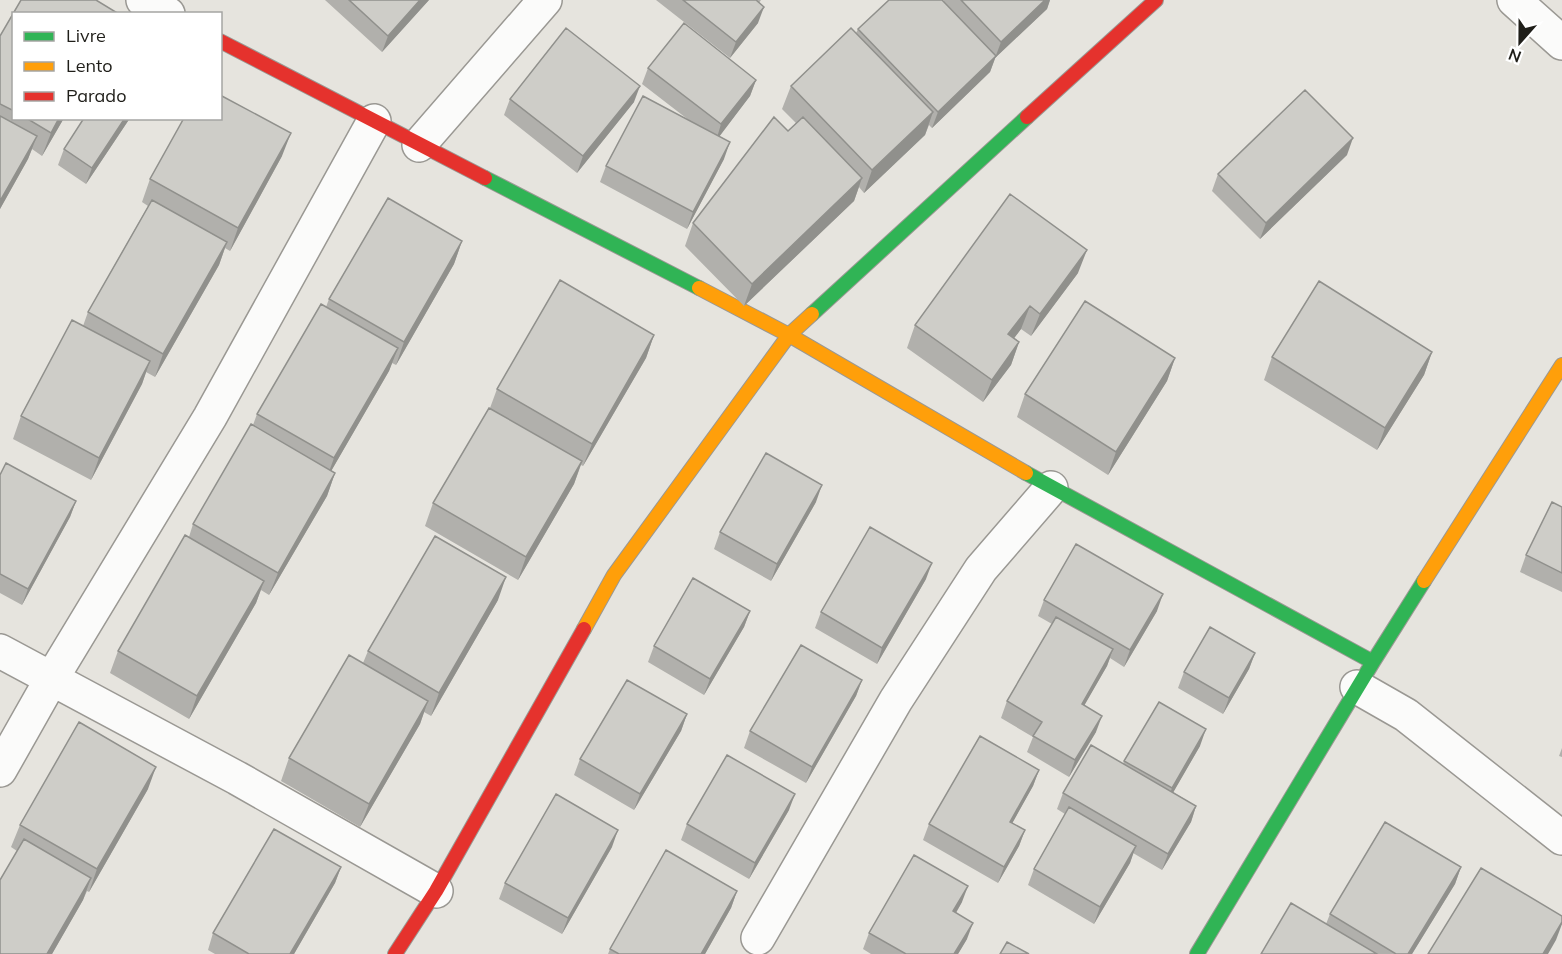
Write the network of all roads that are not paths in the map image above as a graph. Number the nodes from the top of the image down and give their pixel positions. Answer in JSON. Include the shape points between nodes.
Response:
{"nodes":[{"id":1,"x":143,"y":0,"type":"edge"},
{"id":2,"x":545,"y":0,"type":"edge"},
{"id":3,"x":1156,"y":0,"type":"edge"},
{"id":4,"x":1514,"y":0,"type":"edge"},
{"id":5,"x":164,"y":12,"type":"edge"},
{"id":6,"x":222,"y":43,"type":"edge"},
{"id":7,"x":1562,"y":43,"type":"edge"},
{"id":8,"x":374,"y":121,"type":"junction"},
{"id":9,"x":419,"y":145,"type":"junction"},
{"id":10,"x":789,"y":335,"type":"junction"},
{"id":11,"x":1562,"y":365,"type":"edge"},
{"id":12,"x":1051,"y":488,"type":"junction"},
{"id":13,"x":0,"y":651,"type":"edge"},
{"id":14,"x":1365,"y":675,"type":"junction"},
{"id":15,"x":52,"y":678,"type":"junction"},
{"id":16,"x":0,"y":770,"type":"edge"},
{"id":17,"x":1562,"y":838,"type":"edge"},
{"id":18,"x":436,"y":891,"type":"junction"},
{"id":19,"x":758,"y":938,"type":"dead end"},
{"id":20,"x":395,"y":954,"type":"edge"},
{"id":21,"x":1197,"y":954,"type":"edge"}],
"edges":[{"from":1,"to":5,"type":"street"},
{"from":2,"to":9,"type":"street"},
{"from":3,"to":10,"type":"street"},
{"from":4,"to":7,"type":"street"},
{"from":6,"to":8,"type":"street"},
{"from":8,"to":9,"type":"street"},
{"from":8,"to":15,"type":"street","via":[[210,417]]},
{"from":9,"to":10,"type":"street"},
{"from":10,"to":12,"type":"street"},
{"from":10,"to":18,"type":"street","via":[[614,575]]},
{"from":11,"to":14,"type":"street"},
{"from":12,"to":14,"type":"street"},
{"from":12,"to":19,"type":"street","via":[[981,569],[896,700]]},
{"from":13,"to":15,"type":"street"},
{"from":14,"to":17,"type":"street","via":[[1406,715]]},
{"from":14,"to":21,"type":"street"},
{"from":15,"to":16,"type":"street"},
{"from":15,"to":18,"type":"street"},
{"from":18,"to":20,"type":"street"}]}
